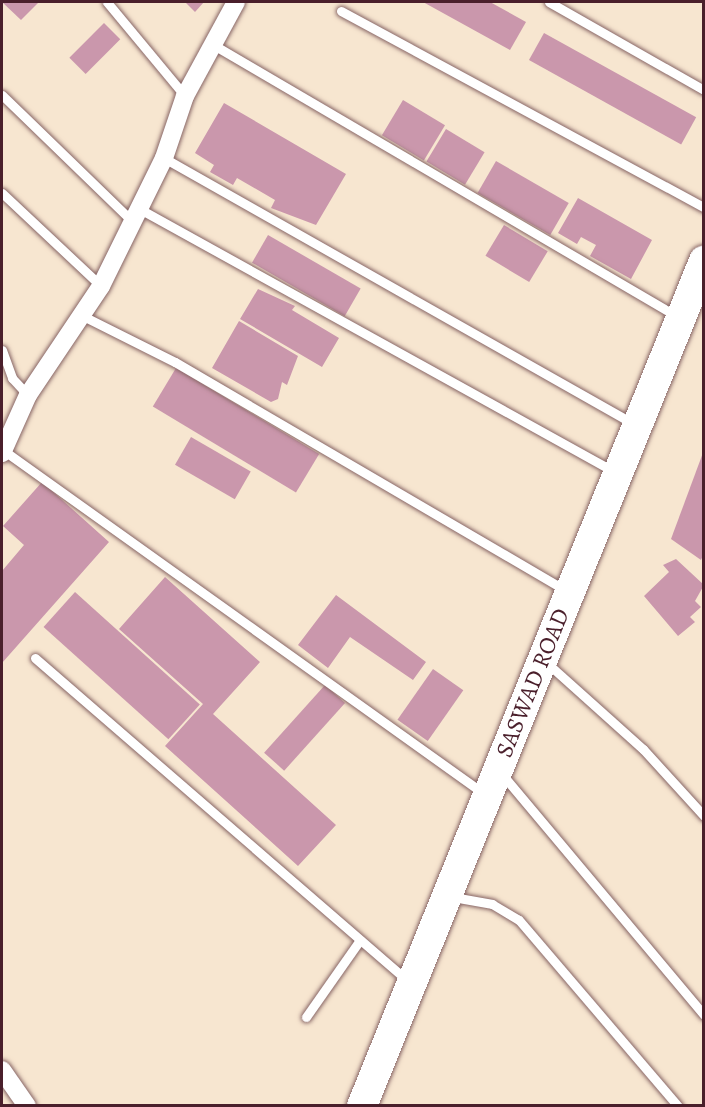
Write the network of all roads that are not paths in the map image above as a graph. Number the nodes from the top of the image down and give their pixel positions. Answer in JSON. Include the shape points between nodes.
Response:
{"nodes":[{"id":1,"x":107,"y":2,"type":"edge"},
{"id":2,"x":236,"y":2,"type":"edge"},
{"id":3,"x":549,"y":2,"type":"edge"},
{"id":4,"x":341,"y":11,"type":"dead end"},
{"id":5,"x":212,"y":44,"type":"junction"},
{"id":6,"x":704,"y":90,"type":"edge"},
{"id":7,"x":2,"y":95,"type":"edge"},
{"id":8,"x":185,"y":96,"type":"junction"},
{"id":9,"x":164,"y":158,"type":"junction"},
{"id":10,"x":2,"y":193,"type":"edge"},
{"id":11,"x":704,"y":207,"type":"edge"},
{"id":12,"x":135,"y":214,"type":"junction"},
{"id":13,"x":702,"y":273,"type":"edge"},
{"id":14,"x":101,"y":286,"type":"junction"},
{"id":15,"x":83,"y":316,"type":"junction"},
{"id":16,"x":680,"y":319,"type":"junction"},
{"id":17,"x":2,"y":350,"type":"edge"},
{"id":18,"x":28,"y":395,"type":"junction"},
{"id":19,"x":637,"y":426,"type":"junction"},
{"id":20,"x":2,"y":451,"type":"edge"},
{"id":21,"x":618,"y":474,"type":"junction"},
{"id":22,"x":570,"y":593,"type":"junction"},
{"id":23,"x":35,"y":658,"type":"dead end"},
{"id":24,"x":543,"y":659,"type":"junction"},
{"id":25,"x":493,"y":783,"type":"junction"},
{"id":26,"x":701,"y":809,"type":"edge"},
{"id":27,"x":447,"y":896,"type":"junction"},
{"id":28,"x":360,"y":940,"type":"junction"},
{"id":29,"x":411,"y":984,"type":"junction"},
{"id":30,"x":704,"y":1015,"type":"edge"},
{"id":31,"x":306,"y":1017,"type":"dead end"},
{"id":32,"x":2,"y":1071,"type":"edge"},
{"id":33,"x":370,"y":1102,"type":"edge"},
{"id":34,"x":27,"y":1106,"type":"edge"},
{"id":35,"x":678,"y":1106,"type":"edge"}],
"edges":[{"from":1,"to":8,"type":"lane"},
{"from":2,"to":5,"type":"street"},
{"from":3,"to":6,"type":"lane"},
{"from":4,"to":11,"type":"lane"},
{"from":5,"to":8,"type":"street"},
{"from":5,"to":16,"type":"lane"},
{"from":7,"to":12,"type":"lane"},
{"from":8,"to":9,"type":"street"},
{"from":9,"to":12,"type":"street"},
{"from":9,"to":19,"type":"lane"},
{"from":10,"to":14,"type":"lane"},
{"from":12,"to":14,"type":"street"},
{"from":12,"to":21,"type":"lane"},
{"from":13,"to":16,"type":"highway","name":"SASWAD ROAD"},
{"from":14,"to":15,"type":"street"},
{"from":15,"to":18,"type":"street"},
{"from":15,"to":22,"type":"lane","via":[[185,368]]},
{"from":16,"to":19,"type":"highway","name":"SASWAD ROAD"},
{"from":17,"to":18,"type":"lane","via":[[12,378]]},
{"from":18,"to":20,"type":"street"},
{"from":19,"to":21,"type":"highway","name":"SASWAD ROAD"},
{"from":20,"to":25,"type":"lane"},
{"from":21,"to":22,"type":"highway","name":"SASWAD ROAD"},
{"from":22,"to":24,"type":"highway","name":"SASWAD ROAD"},
{"from":23,"to":28,"type":"lane"},
{"from":24,"to":25,"type":"highway","name":"SASWAD ROAD"},
{"from":24,"to":26,"type":"lane","via":[[643,749]]},
{"from":25,"to":27,"type":"highway","name":"SASWAD ROAD"},
{"from":25,"to":30,"type":"lane"},
{"from":27,"to":29,"type":"highway","name":"SASWAD ROAD"},
{"from":27,"to":35,"type":"lane","via":[[492,904],[519,920]]},
{"from":28,"to":29,"type":"lane"},
{"from":28,"to":31,"type":"lane"},
{"from":29,"to":33,"type":"highway","name":"SASWAD ROAD"},
{"from":32,"to":34,"type":"street"}]}
